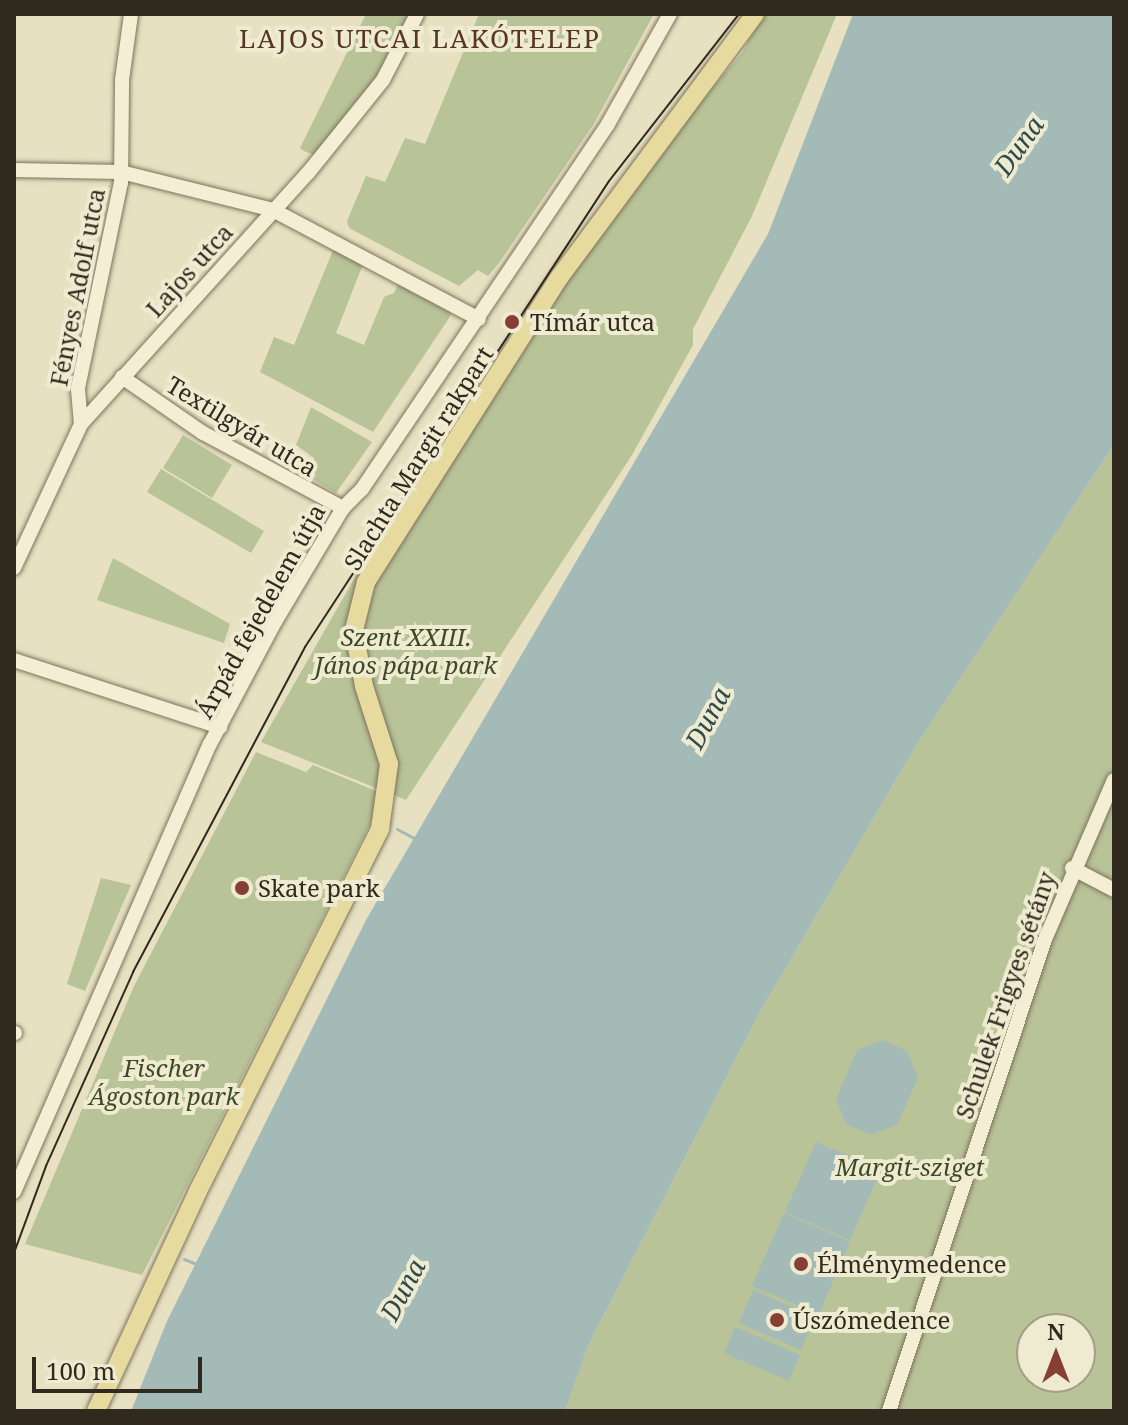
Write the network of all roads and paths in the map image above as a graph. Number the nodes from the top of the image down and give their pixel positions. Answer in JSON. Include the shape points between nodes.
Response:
{"nodes":[{"id":1,"x":131,"y":14,"type":"edge"},
{"id":2,"x":417,"y":14,"type":"edge"},
{"id":3,"x":670,"y":14,"type":"edge"},
{"id":4,"x":755,"y":14,"type":"edge"},
{"id":5,"x":14,"y":170,"type":"edge"},
{"id":6,"x":121,"y":172,"type":"junction"},
{"id":7,"x":273,"y":210,"type":"junction"},
{"id":8,"x":479,"y":319,"type":"junction"},
{"id":9,"x":122,"y":377,"type":"junction"},
{"id":10,"x":81,"y":424,"type":"junction"},
{"id":11,"x":343,"y":508,"type":"junction"},
{"id":12,"x":14,"y":568,"type":"edge"},
{"id":13,"x":14,"y":660,"type":"edge"},
{"id":14,"x":220,"y":727,"type":"junction"},
{"id":15,"x":1114,"y":780,"type":"edge"},
{"id":16,"x":1072,"y":868,"type":"junction"},
{"id":17,"x":1114,"y":890,"type":"edge"},
{"id":18,"x":14,"y":1192,"type":"edge"},
{"id":19,"x":96,"y":1411,"type":"edge"},
{"id":20,"x":889,"y":1411,"type":"edge"}],
"edges":[{"from":1,"to":6,"type":"street","name":"Fényes Adolf utca","via":[[122,80]]},
{"from":2,"to":7,"type":"street","name":"Lajos utca","via":[[383,80]]},
{"from":3,"to":8,"type":"street","name":"Árpád fejedelem útja","via":[[639,76]]},
{"from":4,"to":19,"type":"main road","name":"Slachta Margit rakpart","via":[[559,278],[366,582],[354,630],[364,686],[389,764],[380,829],[198,1191]]},
{"from":5,"to":6,"type":"street"},
{"from":6,"to":7,"type":"street"},
{"from":6,"to":10,"type":"street","name":"Fényes Adolf utca","via":[[95,325],[78,388]]},
{"from":7,"to":8,"type":"street"},
{"from":7,"to":9,"type":"street","name":"Lajos utca"},
{"from":8,"to":11,"type":"street","name":"Árpád fejedelem útja","via":[[362,489]]},
{"from":9,"to":10,"type":"street","name":"Lajos utca"},
{"from":9,"to":11,"type":"street","name":"Textilgyár utca","via":[[203,433]]},
{"from":10,"to":12,"type":"street","name":"Lajos utca"},
{"from":11,"to":14,"type":"street","name":"Árpád fejedelem útja"},
{"from":13,"to":14,"type":"street"},
{"from":14,"to":18,"type":"street","name":"Árpád fejedelem útja"},
{"from":15,"to":16,"type":"street","name":"Schulek Frigyes sétány"},
{"from":16,"to":17,"type":"street"},
{"from":16,"to":20,"type":"street","name":"Schulek Frigyes sétány"}]}
